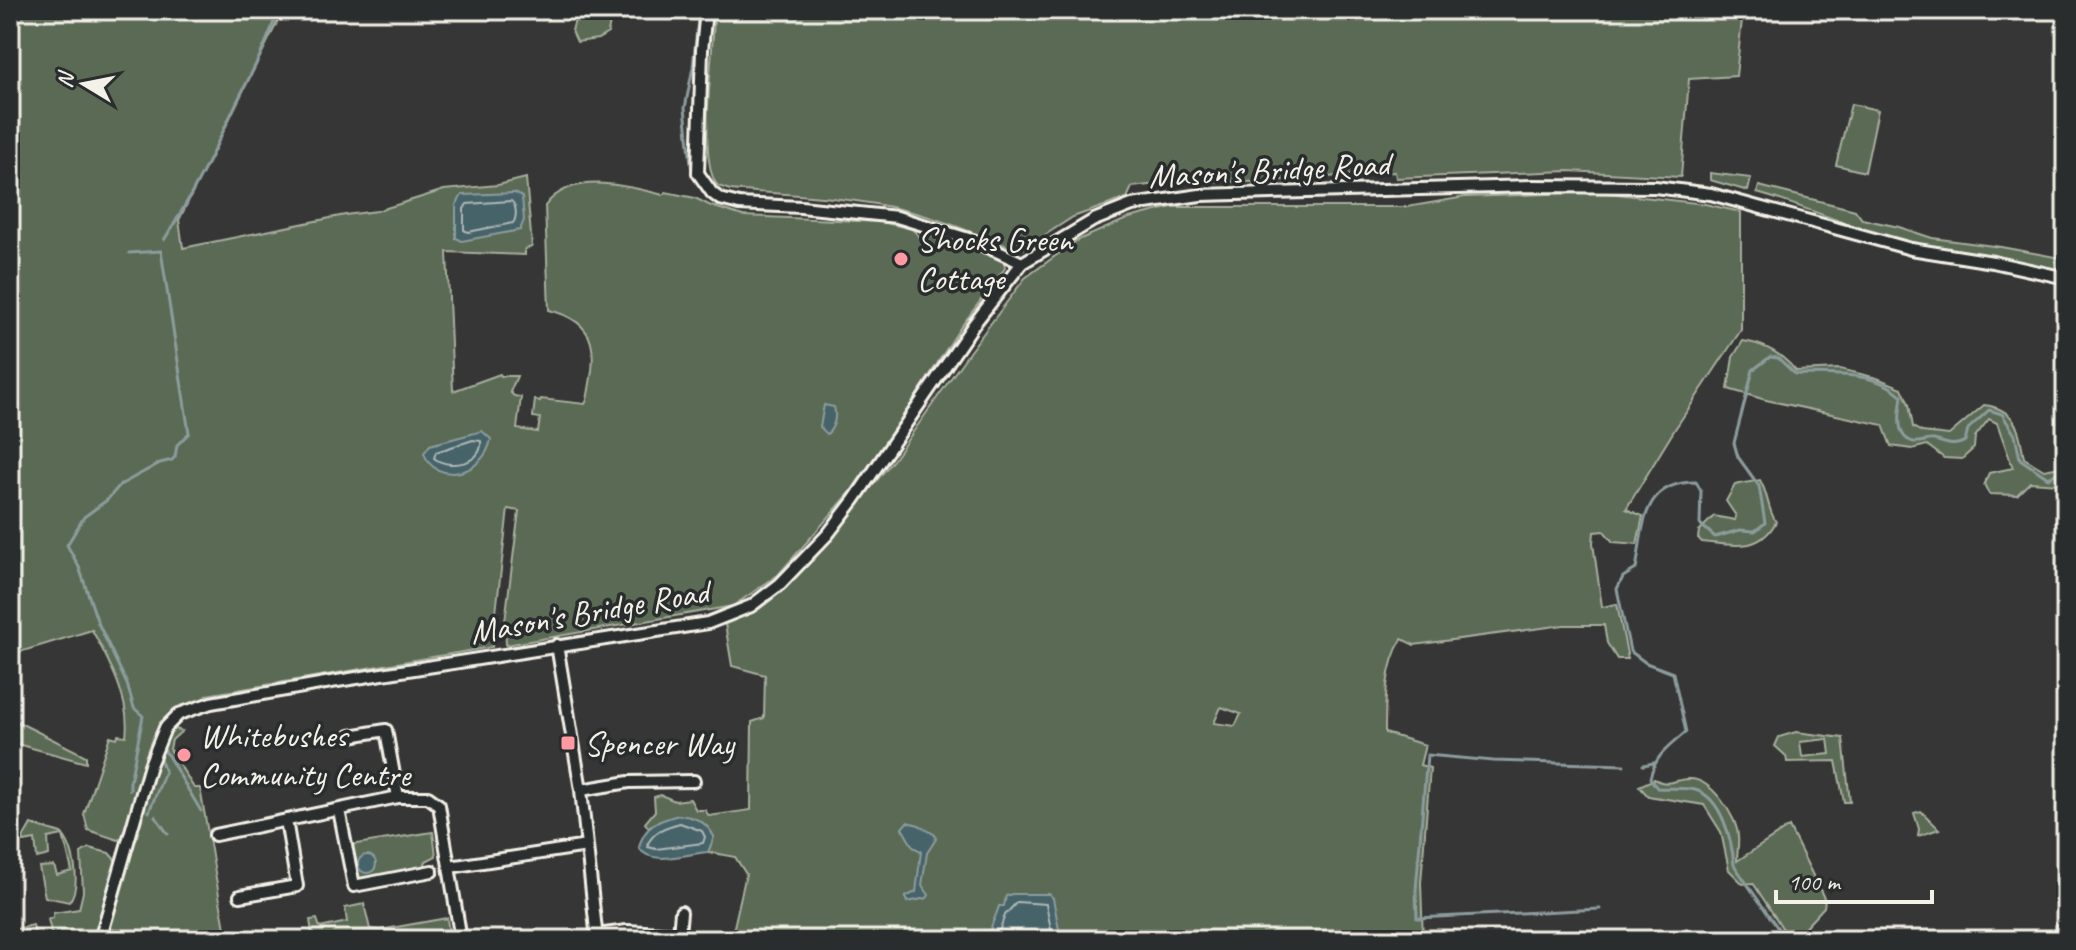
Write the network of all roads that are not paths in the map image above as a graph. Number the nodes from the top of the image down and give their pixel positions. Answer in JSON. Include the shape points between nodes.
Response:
{"nodes":[{"id":1,"x":706,"y":10,"type":"edge"},
{"id":2,"x":1022,"y":263,"type":"junction"},
{"id":3,"x":2066,"y":278,"type":"edge"},
{"id":4,"x":557,"y":645,"type":"junction"},
{"id":5,"x":350,"y":736,"type":"dead end"},
{"id":6,"x":694,"y":781,"type":"dead end"},
{"id":7,"x":581,"y":790,"type":"junction"},
{"id":8,"x":398,"y":797,"type":"junction"},
{"id":9,"x":339,"y":810,"type":"junction"},
{"id":10,"x":286,"y":820,"type":"junction"},
{"id":11,"x":215,"y":835,"type":"dead end"},
{"id":12,"x":587,"y":846,"type":"junction"},
{"id":13,"x":450,"y":867,"type":"junction"},
{"id":14,"x":432,"y":871,"type":"dead end"},
{"id":15,"x":240,"y":896,"type":"dead end"},
{"id":16,"x":681,"y":912,"type":"dead end"},
{"id":17,"x":597,"y":937,"type":"edge"},
{"id":18,"x":100,"y":940,"type":"edge"},
{"id":19,"x":461,"y":940,"type":"edge"}],
"edges":[{"from":1,"to":2,"type":"street","via":[[698,173],[712,193],[739,204],[897,217],[975,241]]},
{"from":2,"to":3,"type":"street","name":"Mason's Bridge Road","via":[[1094,220],[1160,200],[1611,185],[1711,194],[1911,249]]},
{"from":2,"to":4,"type":"street","name":"Mason's Bridge Road","via":[[854,500],[780,584],[723,619]]},
{"from":4,"to":7,"type":"street"},
{"from":4,"to":18,"type":"street","name":"Mason's Bridge Road","via":[[211,703],[179,714],[165,728],[150,765]]},
{"from":5,"to":8,"type":"street","via":[[386,730]]},
{"from":6,"to":7,"type":"street","via":[[629,782]]},
{"from":7,"to":12,"type":"street"},
{"from":8,"to":9,"type":"street"},
{"from":8,"to":13,"type":"street","via":[[428,797],[439,805]]},
{"from":9,"to":10,"type":"street"},
{"from":9,"to":14,"type":"street","via":[[354,886]]},
{"from":10,"to":11,"type":"street"},
{"from":10,"to":15,"type":"street","via":[[297,886]]},
{"from":12,"to":13,"type":"street"},
{"from":12,"to":17,"type":"street"},
{"from":13,"to":19,"type":"street"},
{"from":16,"to":17,"type":"street","via":[[679,934],[627,931]]}]}
